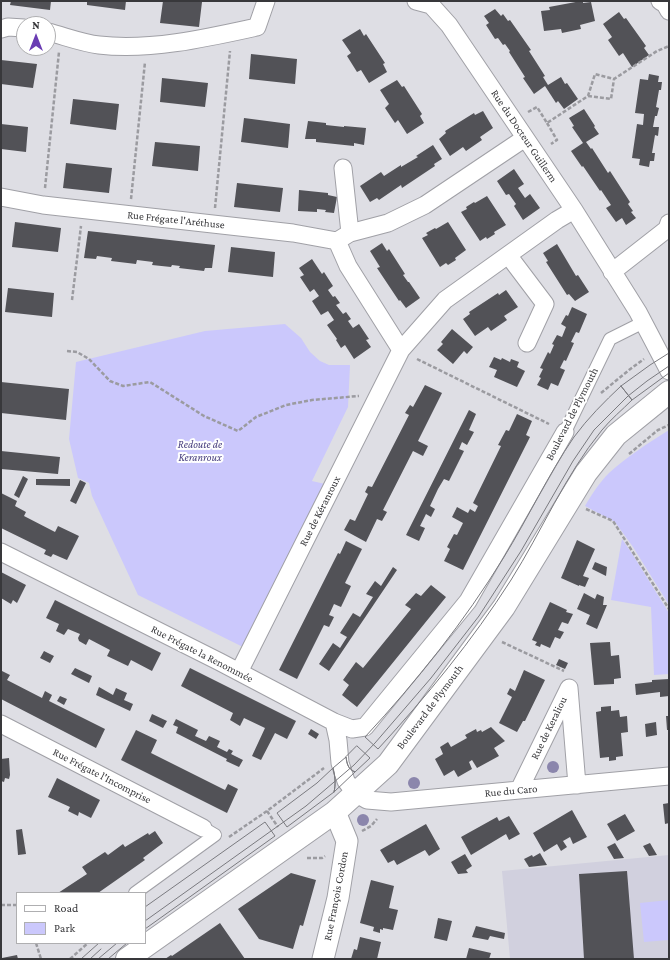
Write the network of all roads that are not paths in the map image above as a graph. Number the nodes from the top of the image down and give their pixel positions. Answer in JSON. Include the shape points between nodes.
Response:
{"nodes":[{"id":1,"x":266,"y":1,"type":"edge"},
{"id":2,"x":427,"y":2,"type":"edge"},
{"id":3,"x":16,"y":28,"type":"edge"},
{"id":4,"x":1,"y":29,"type":"edge"},
{"id":5,"x":56,"y":34,"type":"edge"},
{"id":6,"x":525,"y":138,"type":"junction"},
{"id":7,"x":343,"y":168,"type":"dead end"},
{"id":8,"x":1,"y":197,"type":"edge"},
{"id":9,"x":574,"y":210,"type":"junction"},
{"id":10,"x":668,"y":227,"type":"edge"},
{"id":11,"x":344,"y":237,"type":"junction"},
{"id":12,"x":508,"y":255,"type":"junction"},
{"id":13,"x":612,"y":272,"type":"junction"},
{"id":14,"x":644,"y":322,"type":"junction"},
{"id":15,"x":527,"y":343,"type":"dead end"},
{"id":16,"x":401,"y":350,"type":"junction"},
{"id":17,"x":669,"y":371,"type":"edge"},
{"id":18,"x":669,"y":392,"type":"edge"},
{"id":19,"x":565,"y":432,"type":"joint"},
{"id":20,"x":1,"y":552,"type":"edge"},
{"id":21,"x":239,"y":672,"type":"junction"},
{"id":22,"x":334,"y":722,"type":"junction"},
{"id":23,"x":1,"y":724,"type":"edge"},
{"id":24,"x":669,"y":776,"type":"edge"},
{"id":25,"x":577,"y":785,"type":"junction"},
{"id":26,"x":519,"y":790,"type":"junction"},
{"id":27,"x":356,"y":793,"type":"junction"},
{"id":28,"x":335,"y":812,"type":"junction"},
{"id":29,"x":215,"y":834,"type":"joint"},
{"id":30,"x":136,"y":892,"type":"edge"},
{"id":31,"x":127,"y":959,"type":"edge"},
{"id":32,"x":323,"y":959,"type":"edge"}],
"edges":[{"from":1,"to":5,"type":"street","via":[[257,27],[188,40],[146,46],[98,45]]},
{"from":2,"to":6,"type":"street","name":"Rue du Docteur Guillerm","via":[[449,24]]},
{"from":3,"to":4,"type":"street"},
{"from":6,"to":9,"type":"street","name":"Rue du Docteur Guillerm"},
{"from":6,"to":11,"type":"street","name":"Rue Frégate l'Aréthuse","via":[[426,205],[388,223]]},
{"from":7,"to":11,"type":"street"},
{"from":8,"to":11,"type":"street","name":"Rue Frégate l'Aréthuse","via":[[83,210]]},
{"from":9,"to":12,"type":"street","name":"Rue de Kéranroux"},
{"from":9,"to":13,"type":"street","name":"Rue du Docteur Guillerm"},
{"from":10,"to":13,"type":"street"},
{"from":11,"to":16,"type":"street","via":[[348,266]]},
{"from":12,"to":15,"type":"street","via":[[545,304]]},
{"from":12,"to":16,"type":"street","name":"Rue de Kéranroux","via":[[445,300]]},
{"from":13,"to":14,"type":"street","name":"Rue du Docteur Guillerm"},
{"from":14,"to":17,"type":"street","name":"Rue du Docteur Guillerm"},
{"from":14,"to":19,"type":"street","name":"Boulevard de Plymouth","via":[[610,339]]},
{"from":16,"to":21,"type":"street","name":"Rue de Kéranroux"},
{"from":18,"to":27,"type":"main road","name":"Boulevard de Plymouth","via":[[616,435],[586,473],[504,607],[388,764]]},
{"from":19,"to":22,"type":"street","name":"Boulevard de Plymouth","via":[[468,601],[366,727],[352,729]]},
{"from":20,"to":21,"type":"street","name":"Rue Frégate la Renommée"},
{"from":21,"to":22,"type":"street","name":"Rue Frégate la Renommée"},
{"from":22,"to":27,"type":"street","via":[[340,762],[346,781]]},
{"from":23,"to":29,"type":"street","name":"Rue Frégate l'Incomprise"},
{"from":24,"to":25,"type":"street","name":"Rue du Caro"},
{"from":25,"to":26,"type":"street","name":"Rue du Caro"},
{"from":25,"to":26,"type":"street","name":"Rue de Keraliou","via":[[569,688]]},
{"from":26,"to":27,"type":"street","name":"Rue du Caro","via":[[391,802],[367,800]]},
{"from":27,"to":28,"type":"main road","name":"Boulevard de Plymouth"},
{"from":28,"to":31,"type":"main road","name":"Boulevard de Plymouth"},
{"from":28,"to":32,"type":"street","name":"Rue François Cordon","via":[[347,841],[338,898]]},
{"from":29,"to":30,"type":"street"}]}
